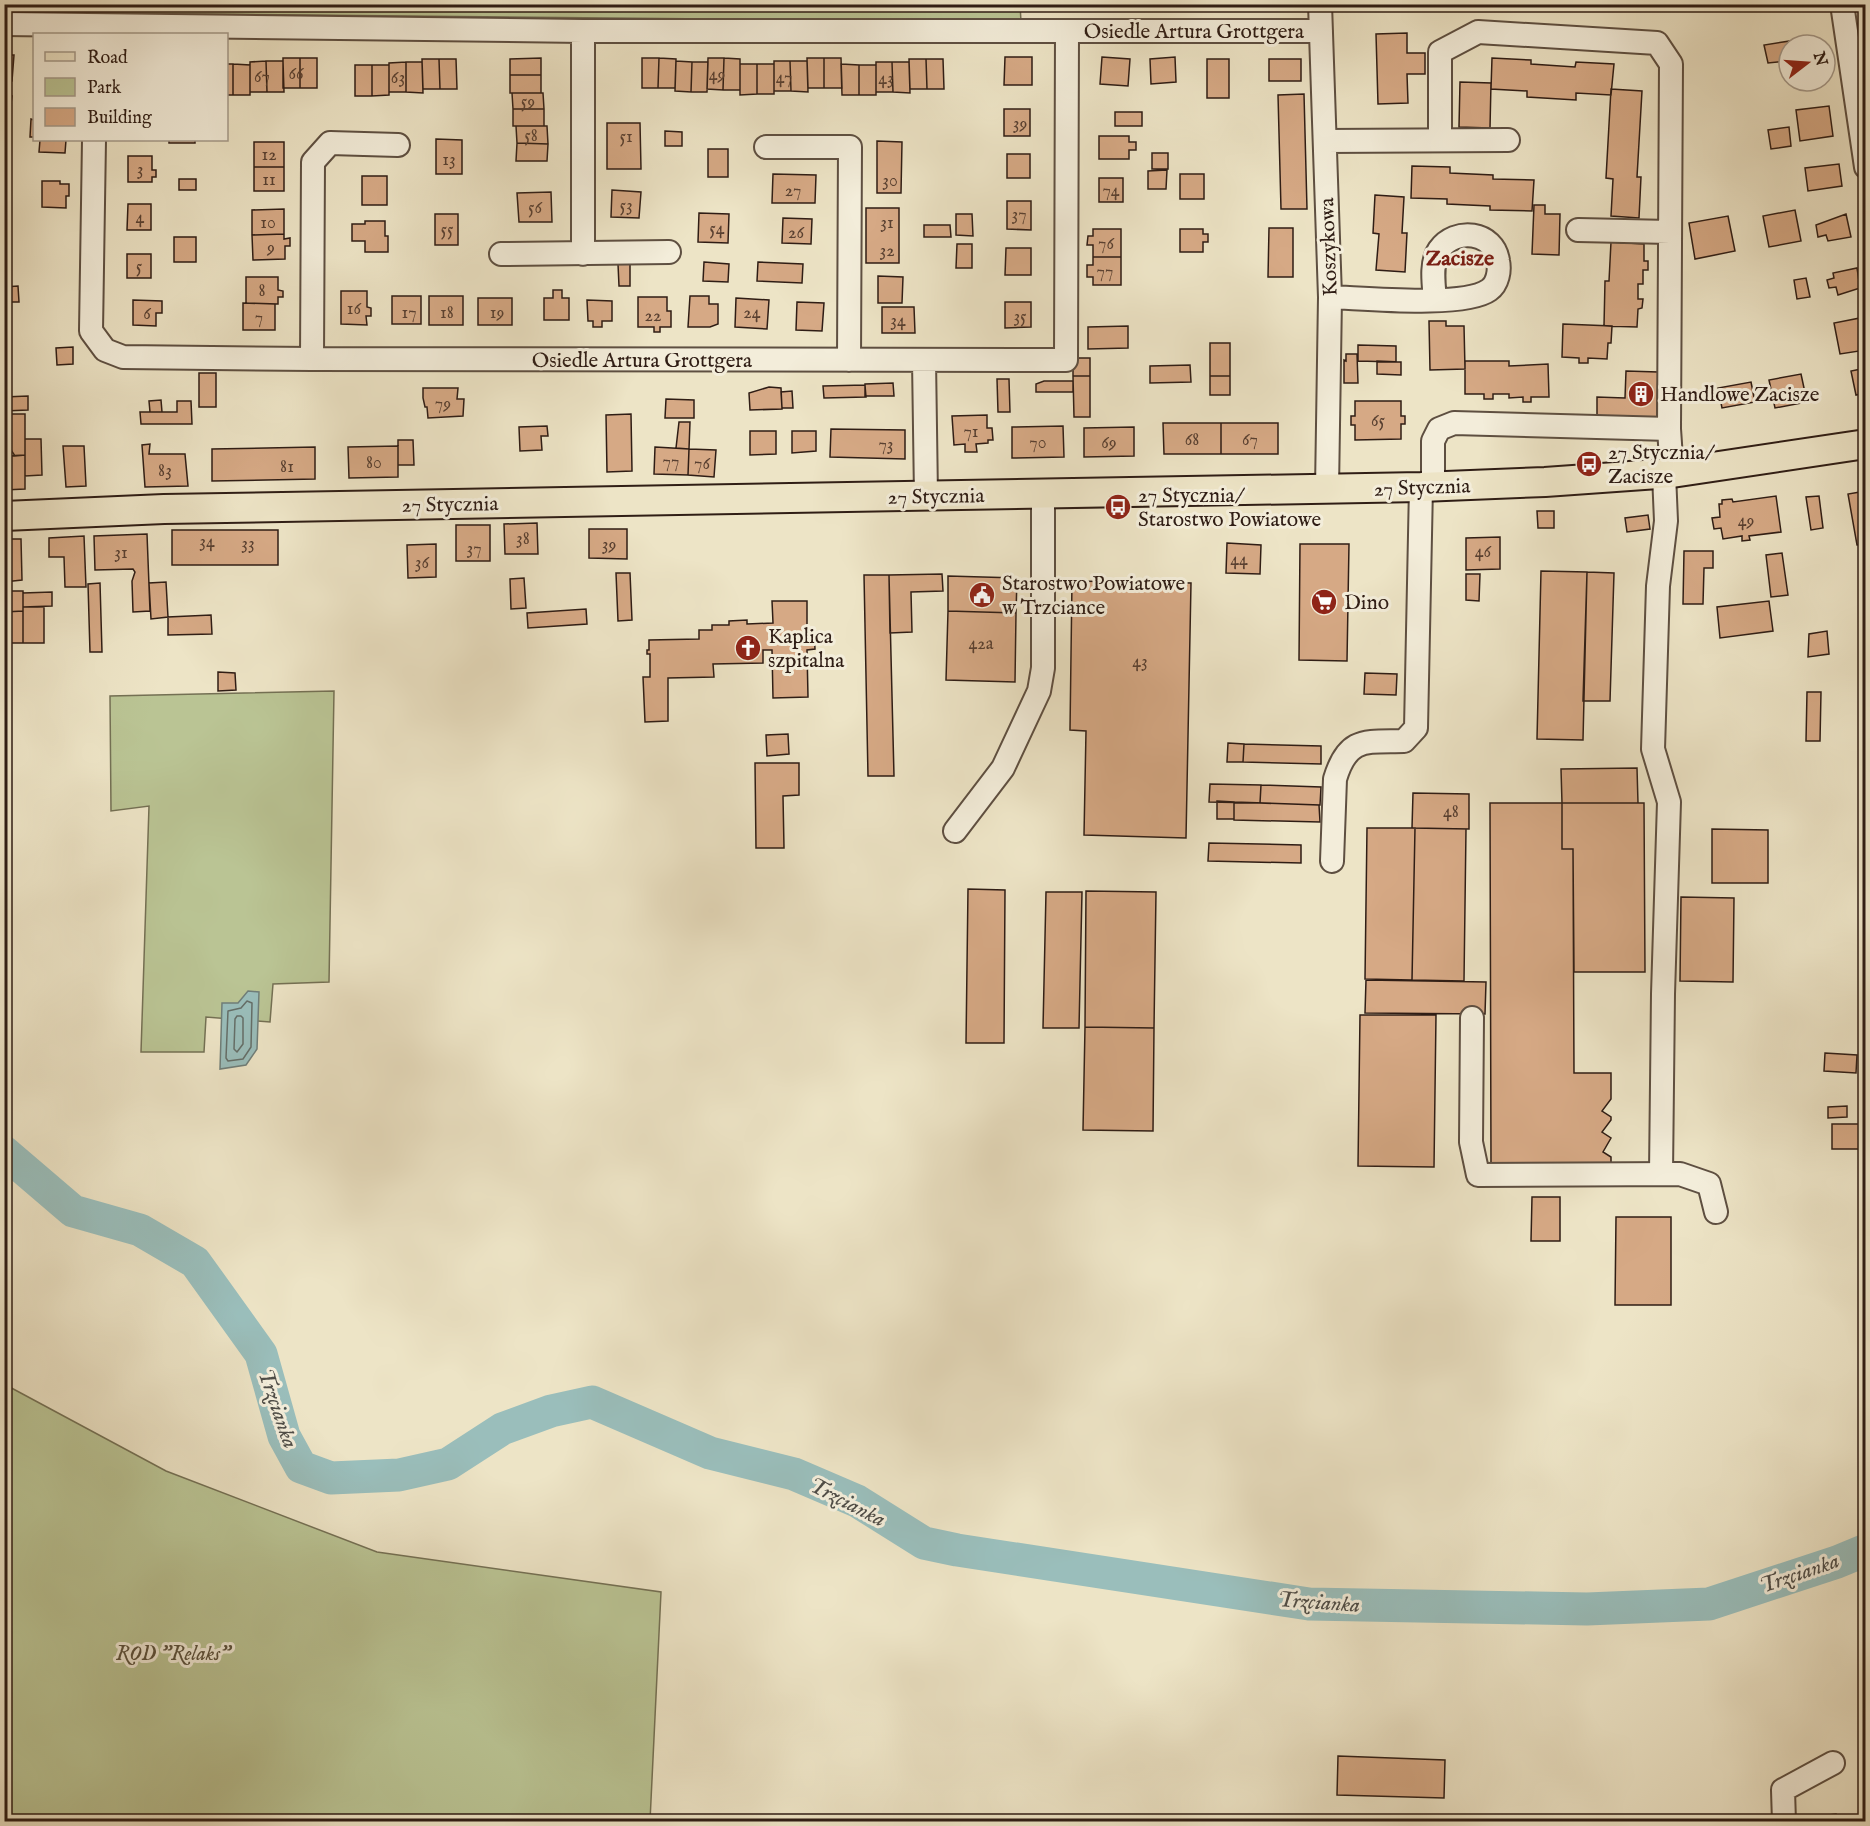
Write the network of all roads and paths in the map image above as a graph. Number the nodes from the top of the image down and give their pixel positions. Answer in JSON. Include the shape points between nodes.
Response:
{"nodes":[{"id":1,"x":1320,"y":4,"type":"edge"},
{"id":2,"x":1842,"y":4,"type":"edge"},
{"id":3,"x":4,"y":24,"type":"edge"},
{"id":4,"x":95,"y":30,"type":"edge"},
{"id":5,"x":583,"y":31,"type":"junction"},
{"id":6,"x":1321,"y":31,"type":"junction"},
{"id":7,"x":1067,"y":32,"type":"junction"},
{"id":8,"x":1508,"y":140,"type":"dead end"},
{"id":9,"x":94,"y":141,"type":"edge"},
{"id":10,"x":1325,"y":141,"type":"junction"},
{"id":11,"x":1440,"y":141,"type":"junction"},
{"id":12,"x":398,"y":145,"type":"dead end"},
{"id":13,"x":766,"y":147,"type":"dead end"},
{"id":14,"x":1866,"y":167,"type":"edge"},
{"id":15,"x":1578,"y":230,"type":"dead end"},
{"id":16,"x":1670,"y":232,"type":"junction"},
{"id":17,"x":669,"y":252,"type":"dead end"},
{"id":18,"x":501,"y":254,"type":"dead end"},
{"id":19,"x":583,"y":254,"type":"junction"},
{"id":20,"x":1330,"y":297,"type":"junction"},
{"id":21,"x":1435,"y":300,"type":"dead end"},
{"id":22,"x":312,"y":359,"type":"junction"},
{"id":23,"x":849,"y":360,"type":"junction"},
{"id":24,"x":924,"y":360,"type":"junction"},
{"id":25,"x":1669,"y":429,"type":"junction"},
{"id":26,"x":1866,"y":444,"type":"edge"},
{"id":27,"x":1668,"y":474,"type":"junction"},
{"id":28,"x":1427,"y":487,"type":"junction"},
{"id":29,"x":1327,"y":489,"type":"junction"},
{"id":30,"x":1043,"y":494,"type":"junction"},
{"id":31,"x":926,"y":496,"type":"junction"},
{"id":32,"x":4,"y":516,"type":"edge"},
{"id":33,"x":955,"y":831,"type":"dead end"},
{"id":34,"x":1332,"y":861,"type":"dead end"},
{"id":35,"x":1472,"y":1018,"type":"dead end"},
{"id":36,"x":1661,"y":1174,"type":"junction"},
{"id":37,"x":1716,"y":1212,"type":"dead end"},
{"id":38,"x":1833,"y":1763,"type":"dead end"},
{"id":39,"x":1784,"y":1821,"type":"edge"}],
"edges":[{"from":1,"to":6,"type":"street","name":"Koszykowa"},
{"from":2,"to":14,"type":"street"},
{"from":3,"to":4,"type":"street","name":"Osiedle Artura Grottgera"},
{"from":4,"to":5,"type":"street","name":"Osiedle Artura Grottgera"},
{"from":5,"to":7,"type":"street","name":"Osiedle Artura Grottgera"},
{"from":5,"to":19,"type":"street"},
{"from":6,"to":7,"type":"street","name":"Osiedle Artura Grottgera"},
{"from":6,"to":10,"type":"street","name":"Koszykowa"},
{"from":7,"to":24,"type":"street","name":"Osiedle Artura Grottgera","via":[[1066,360]]},
{"from":8,"to":11,"type":"street"},
{"from":9,"to":22,"type":"street","name":"Osiedle Artura Grottgera","via":[[91,331],[105,350],[123,357]]},
{"from":10,"to":11,"type":"street"},
{"from":10,"to":20,"type":"street","name":"Koszykowa"},
{"from":11,"to":16,"type":"street","via":[[1440,52],[1478,32],[1657,43],[1671,64]]},
{"from":12,"to":22,"type":"street","via":[[330,143],[313,162]]},
{"from":13,"to":23,"type":"street","via":[[850,147]]},
{"from":15,"to":16,"type":"street"},
{"from":16,"to":25,"type":"street"},
{"from":17,"to":19,"type":"street"},
{"from":18,"to":19,"type":"street"},
{"from":20,"to":21,"type":"street"},
{"from":20,"to":29,"type":"street","name":"Koszykowa"},
{"from":22,"to":23,"type":"street","name":"Osiedle Artura Grottgera"},
{"from":23,"to":24,"type":"street","name":"Osiedle Artura Grottgera"},
{"from":24,"to":31,"type":"street"},
{"from":25,"to":27,"type":"street"},
{"from":25,"to":28,"type":"street","via":[[1454,423],[1439,429],[1433,441]]},
{"from":26,"to":27,"type":"main road","name":"27 Stycznia"},
{"from":27,"to":28,"type":"main road","name":"27 Stycznia"},
{"from":27,"to":36,"type":"street","via":[[1658,586],[1653,749],[1669,802]]},
{"from":28,"to":29,"type":"main road","name":"27 Stycznia"},
{"from":28,"to":34,"type":"street","via":[[1416,728],[1404,741],[1366,742],[1345,755],[1335,779]]},
{"from":29,"to":30,"type":"main road","name":"27 Stycznia"},
{"from":30,"to":31,"type":"main road","name":"27 Stycznia"},
{"from":30,"to":33,"type":"street","via":[[1043,668],[1039,691],[1003,768]]},
{"from":31,"to":32,"type":"main road","name":"27 Stycznia","via":[[154,509]]},
{"from":35,"to":36,"type":"street","via":[[1471,1142],[1478,1175]]},
{"from":36,"to":37,"type":"street","via":[[1680,1174],[1709,1185]]},
{"from":38,"to":39,"type":"street","via":[[1783,1790]]}]}
